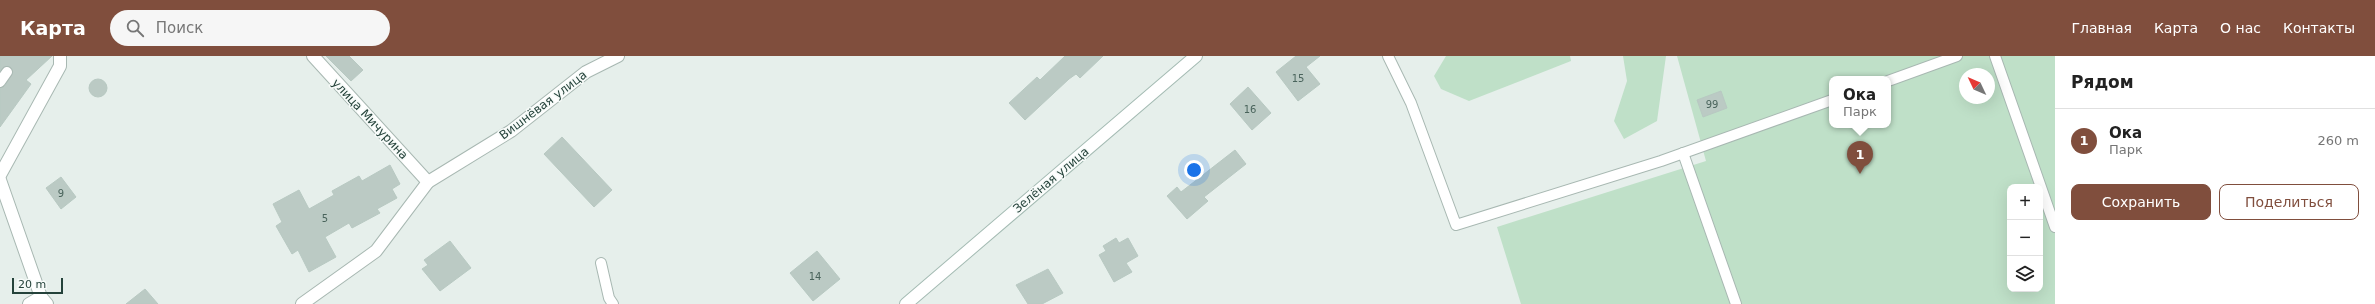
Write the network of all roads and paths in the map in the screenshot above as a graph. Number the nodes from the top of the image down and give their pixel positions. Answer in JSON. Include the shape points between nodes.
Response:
{"nodes":[{"id":1,"x":60,"y":56,"type":"edge"},
{"id":2,"x":313,"y":56,"type":"edge"},
{"id":3,"x":618,"y":56,"type":"edge"},
{"id":4,"x":1196,"y":56,"type":"edge"},
{"id":5,"x":1388,"y":56,"type":"edge"},
{"id":6,"x":1957,"y":56,"type":"edge"},
{"id":7,"x":1995,"y":56,"type":"edge"},
{"id":8,"x":7,"y":72,"type":"dead end"},
{"id":9,"x":1891,"y":79,"type":"edge"},
{"id":10,"x":0,"y":82,"type":"edge"},
{"id":11,"x":1829,"y":101,"type":"edge"},
{"id":12,"x":1683,"y":153,"type":"junction"},
{"id":13,"x":0,"y":175,"type":"edge"},
{"id":14,"x":0,"y":180,"type":"edge"},
{"id":15,"x":428,"y":182,"type":"junction"},
{"id":16,"x":2055,"y":228,"type":"edge"},
{"id":17,"x":602,"y":263,"type":"dead end"},
{"id":18,"x":44,"y":301,"type":"edge"},
{"id":19,"x":29,"y":304,"type":"edge"},
{"id":20,"x":302,"y":304,"type":"edge"},
{"id":21,"x":613,"y":304,"type":"edge"},
{"id":22,"x":906,"y":304,"type":"edge"},
{"id":23,"x":1736,"y":304,"type":"edge"}],
"edges":[{"from":1,"to":13,"type":"street","via":[[60,66]]},
{"from":2,"to":15,"type":"street","name":"улица Мичурина"},
{"from":3,"to":15,"type":"street","name":"Вишнёвая улица","via":[[586,72],[511,131]]},
{"from":4,"to":22,"type":"street","name":"Зелёная улица"},
{"from":5,"to":12,"type":"lane","via":[[1411,103],[1456,226]]},
{"from":6,"to":9,"type":"lane"},
{"from":7,"to":16,"type":"lane"},
{"from":8,"to":10,"type":"lane"},
{"from":11,"to":12,"type":"lane"},
{"from":12,"to":23,"type":"lane"},
{"from":14,"to":18,"type":"street"},
{"from":15,"to":20,"type":"street","via":[[376,251]]},
{"from":17,"to":21,"type":"lane"},
{"from":18,"to":19,"type":"street"}]}
